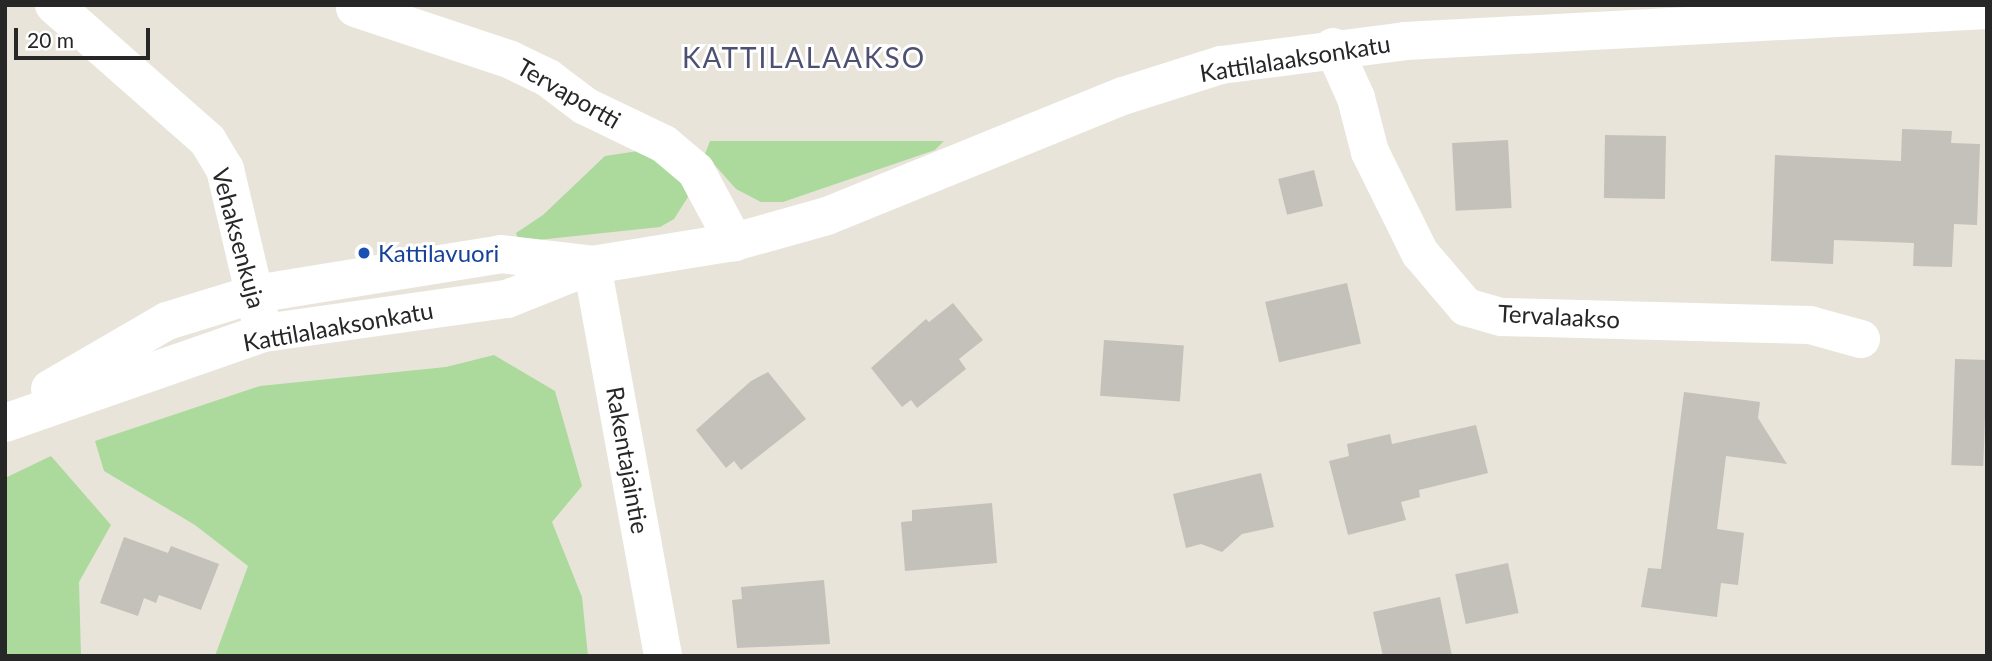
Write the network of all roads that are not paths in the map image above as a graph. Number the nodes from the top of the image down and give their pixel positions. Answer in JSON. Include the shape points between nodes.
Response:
{"nodes":[{"id":1,"x":54,"y":5,"type":"edge"},
{"id":2,"x":355,"y":8,"type":"dead end"},
{"id":3,"x":1987,"y":9,"type":"edge"},
{"id":4,"x":1333,"y":47,"type":"junction"},
{"id":5,"x":734,"y":242,"type":"junction"},
{"id":6,"x":592,"y":265,"type":"junction"},
{"id":7,"x":255,"y":293,"type":"junction"},
{"id":8,"x":264,"y":333,"type":"junction"},
{"id":9,"x":1861,"y":339,"type":"dead end"},
{"id":10,"x":5,"y":415,"type":"edge"},
{"id":11,"x":5,"y":423,"type":"edge"},
{"id":12,"x":663,"y":656,"type":"edge"}],
"edges":[{"from":1,"to":7,"type":"street","name":"Vehaksenkuja","via":[[208,141],[225,169]]},
{"from":2,"to":5,"type":"street","name":"Tervaportti","via":[[511,60],[548,78],[585,106],[664,144],[696,170]]},
{"from":3,"to":4,"type":"street","name":"Kattilalaaksonkatu"},
{"from":4,"to":5,"type":"street","name":"Kattilalaaksonkatu","via":[[1221,65],[1123,96],[827,216]]},
{"from":4,"to":9,"type":"street","name":"Tervalaakso","via":[[1356,98],[1370,152],[1420,253],[1466,307],[1502,317],[1810,325]]},
{"from":5,"to":6,"type":"street","name":"Kattilalaaksonkatu"},
{"from":6,"to":7,"type":"street","name":"Kattilalaaksonkatu","via":[[501,254]]},
{"from":6,"to":8,"type":"street","name":"Kattilalaaksonkatu","via":[[507,299]]},
{"from":6,"to":12,"type":"street","name":"Rakentajaintie"},
{"from":7,"to":8,"type":"street","name":"Vehaksenkuja"},
{"from":7,"to":10,"type":"street","name":"Kattilalaaksonkatu","via":[[167,321]]},
{"from":8,"to":11,"type":"street","name":"Kattilalaaksonkatu"}]}
